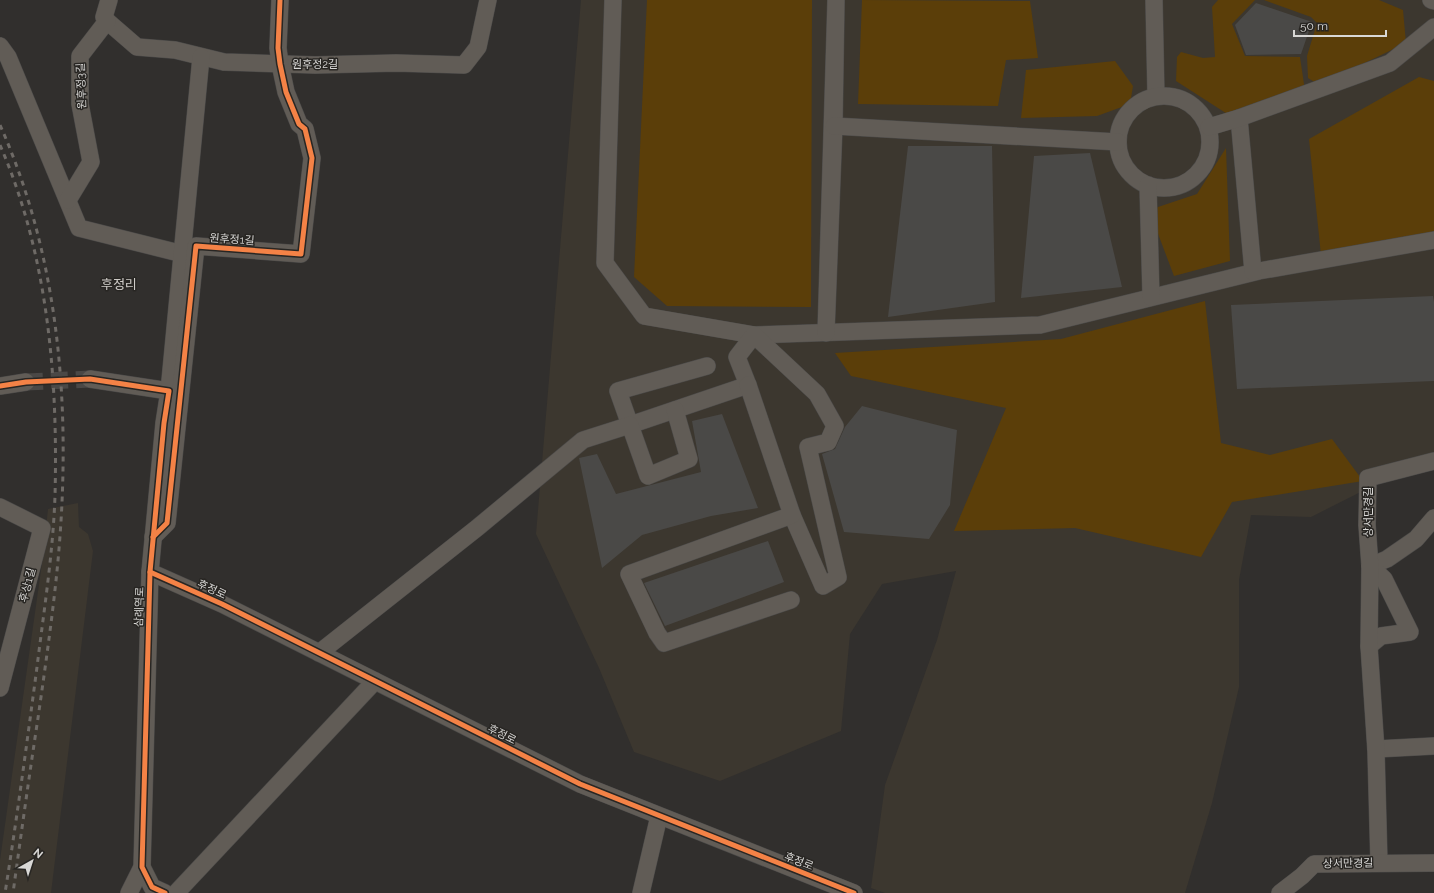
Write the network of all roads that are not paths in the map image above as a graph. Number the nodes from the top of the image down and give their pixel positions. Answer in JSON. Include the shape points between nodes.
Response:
{"nodes":[{"id":1,"x":109,"y":0,"type":"edge"},
{"id":2,"x":280,"y":0,"type":"edge"},
{"id":3,"x":488,"y":0,"type":"edge"},
{"id":4,"x":613,"y":0,"type":"edge"},
{"id":5,"x":836,"y":0,"type":"edge"},
{"id":6,"x":1154,"y":0,"type":"edge"},
{"id":7,"x":107,"y":21,"type":"junction"},
{"id":8,"x":1434,"y":27,"type":"edge"},
{"id":9,"x":0,"y":46,"type":"edge"},
{"id":10,"x":201,"y":57,"type":"junction"},
{"id":11,"x":280,"y":64,"type":"junction"},
{"id":12,"x":1156,"y":96,"type":"junction"},
{"id":13,"x":1238,"y":118,"type":"junction"},
{"id":14,"x":834,"y":126,"type":"junction"},
{"id":15,"x":1208,"y":127,"type":"junction"},
{"id":16,"x":1118,"y":142,"type":"junction"},
{"id":17,"x":1148,"y":185,"type":"junction"},
{"id":18,"x":68,"y":200,"type":"junction"},
{"id":19,"x":1434,"y":240,"type":"edge"},
{"id":20,"x":189,"y":250,"type":"junction"},
{"id":21,"x":1253,"y":272,"type":"junction"},
{"id":22,"x":1151,"y":297,"type":"junction"},
{"id":23,"x":826,"y":333,"type":"junction"},
{"id":24,"x":754,"y":335,"type":"junction"},
{"id":25,"x":707,"y":366,"type":"dead end"},
{"id":26,"x":90,"y":379,"type":"tunnel mouth"},
{"id":27,"x":26,"y":382,"type":"tunnel mouth"},
{"id":28,"x":0,"y":386,"type":"edge"},
{"id":29,"x":748,"y":386,"type":"junction"},
{"id":30,"x":168,"y":391,"type":"junction"},
{"id":31,"x":675,"y":410,"type":"junction"},
{"id":32,"x":630,"y":425,"type":"junction"},
{"id":33,"x":1434,"y":461,"type":"edge"},
{"id":34,"x":0,"y":507,"type":"edge"},
{"id":35,"x":792,"y":515,"type":"junction"},
{"id":36,"x":1434,"y":518,"type":"edge"},
{"id":37,"x":153,"y":537,"type":"junction"},
{"id":38,"x":1370,"y":566,"type":"junction"},
{"id":39,"x":150,"y":572,"type":"junction"},
{"id":40,"x":791,"y":600,"type":"dead end"},
{"id":41,"x":1369,"y":646,"type":"junction"},
{"id":42,"x":319,"y":653,"type":"junction"},
{"id":43,"x":375,"y":681,"type":"junction"},
{"id":44,"x":0,"y":688,"type":"edge"},
{"id":45,"x":1434,"y":746,"type":"edge"},
{"id":46,"x":1376,"y":749,"type":"junction"},
{"id":47,"x":659,"y":816,"type":"junction"},
{"id":48,"x":1379,"y":863,"type":"junction"},
{"id":49,"x":1434,"y":863,"type":"edge"},
{"id":50,"x":142,"y":867,"type":"junction"},
{"id":51,"x":155,"y":891,"type":"edge"},
{"id":52,"x":129,"y":893,"type":"edge"},
{"id":53,"x":176,"y":893,"type":"edge"},
{"id":54,"x":640,"y":893,"type":"edge"},
{"id":55,"x":854,"y":893,"type":"edge"},
{"id":56,"x":1280,"y":893,"type":"edge"}],
"edges":[{"from":1,"to":7,"type":"street","via":[[104,17]]},
{"from":2,"to":11,"type":"street","name":"원후정1길"},
{"from":3,"to":11,"type":"street","name":"원후정2길","via":[[478,47],[464,65]]},
{"from":4,"to":24,"type":"street","via":[[604,262],[644,316]]},
{"from":5,"to":14,"type":"street"},
{"from":5,"to":23,"type":"street"},
{"from":6,"to":12,"type":"street"},
{"from":7,"to":10,"type":"street","name":"원후정2길","via":[[138,47],[175,50]]},
{"from":7,"to":18,"type":"street","name":"원후정3길","via":[[80,56],[80,104],[91,162]]},
{"from":8,"to":13,"type":"street","via":[[1390,63]]},
{"from":9,"to":18,"type":"street","via":[[8,57]]},
{"from":10,"to":11,"type":"street","name":"원후정2길","via":[[224,62]]},
{"from":10,"to":20,"type":"street"},
{"from":11,"to":20,"type":"street","name":"원후정1길","via":[[286,92],[299,124],[304,128],[312,158],[301,254]]},
{"from":12,"to":15,"type":"street","via":[[1169,95],[1188,102],[1203,116]]},
{"from":12,"to":16,"type":"street","via":[[1144,100],[1128,112],[1119,129]]},
{"from":13,"to":15,"type":"street"},
{"from":13,"to":21,"type":"street"},
{"from":14,"to":16,"type":"street"},
{"from":14,"to":23,"type":"street"},
{"from":15,"to":17,"type":"street","via":[[1211,142],[1208,157],[1197,176],[1184,184],[1170,188]]},
{"from":16,"to":17,"type":"street","via":[[1120,158],[1129,172]]},
{"from":17,"to":22,"type":"street"},
{"from":18,"to":20,"type":"street","via":[[79,228]]},
{"from":19,"to":21,"type":"street"},
{"from":20,"to":30,"type":"street","name":"삼례역로"},
{"from":20,"to":37,"type":"street","name":"원후정1길","via":[[166,523]]},
{"from":21,"to":22,"type":"street"},
{"from":22,"to":23,"type":"street","via":[[1040,325]]},
{"from":23,"to":24,"type":"street"},
{"from":24,"to":29,"type":"street","via":[[736,357]]},
{"from":24,"to":35,"type":"street","via":[[817,394],[835,426],[828,442],[808,447],[838,577],[823,586]]},
{"from":25,"to":32,"type":"street","via":[[618,391]]},
{"from":26,"to":30,"type":"street"},
{"from":27,"to":28,"type":"street"},
{"from":29,"to":31,"type":"street"},
{"from":29,"to":35,"type":"street"},
{"from":30,"to":37,"type":"street","name":"삼례역로"},
{"from":31,"to":32,"type":"street"},
{"from":31,"to":32,"type":"street","via":[[689,459],[648,476]]},
{"from":32,"to":42,"type":"street","via":[[584,440],[478,528]]},
{"from":33,"to":38,"type":"street","name":"상서만경길","via":[[1368,478],[1367,525]]},
{"from":34,"to":44,"type":"street","name":"후상1길","via":[[42,528]]},
{"from":35,"to":40,"type":"street","via":[[628,574],[664,643]]},
{"from":36,"to":38,"type":"street","via":[[1416,539],[1387,560]]},
{"from":37,"to":39,"type":"street","name":"삼례역로"},
{"from":38,"to":41,"type":"street","name":"상서만경길"},
{"from":38,"to":41,"type":"street","via":[[1384,579],[1410,632],[1381,636]]},
{"from":39,"to":42,"type":"street","name":"후정로","via":[[222,604]]},
{"from":39,"to":50,"type":"street","name":"삼례역로"},
{"from":41,"to":46,"type":"street","name":"상서만경길"},
{"from":42,"to":43,"type":"street","name":"후정로"},
{"from":43,"to":47,"type":"street","name":"후정로","via":[[580,784]]},
{"from":43,"to":53,"type":"street"},
{"from":45,"to":46,"type":"street"},
{"from":46,"to":48,"type":"street","name":"상서만경길"},
{"from":47,"to":54,"type":"street"},
{"from":47,"to":55,"type":"street","name":"후정로"},
{"from":48,"to":49,"type":"street","name":"상서만경길"},
{"from":48,"to":56,"type":"street","name":"상서만경길","via":[[1314,864]]},
{"from":50,"to":51,"type":"street","name":"삼례역로"},
{"from":50,"to":52,"type":"street","name":"삼례역로"}]}
